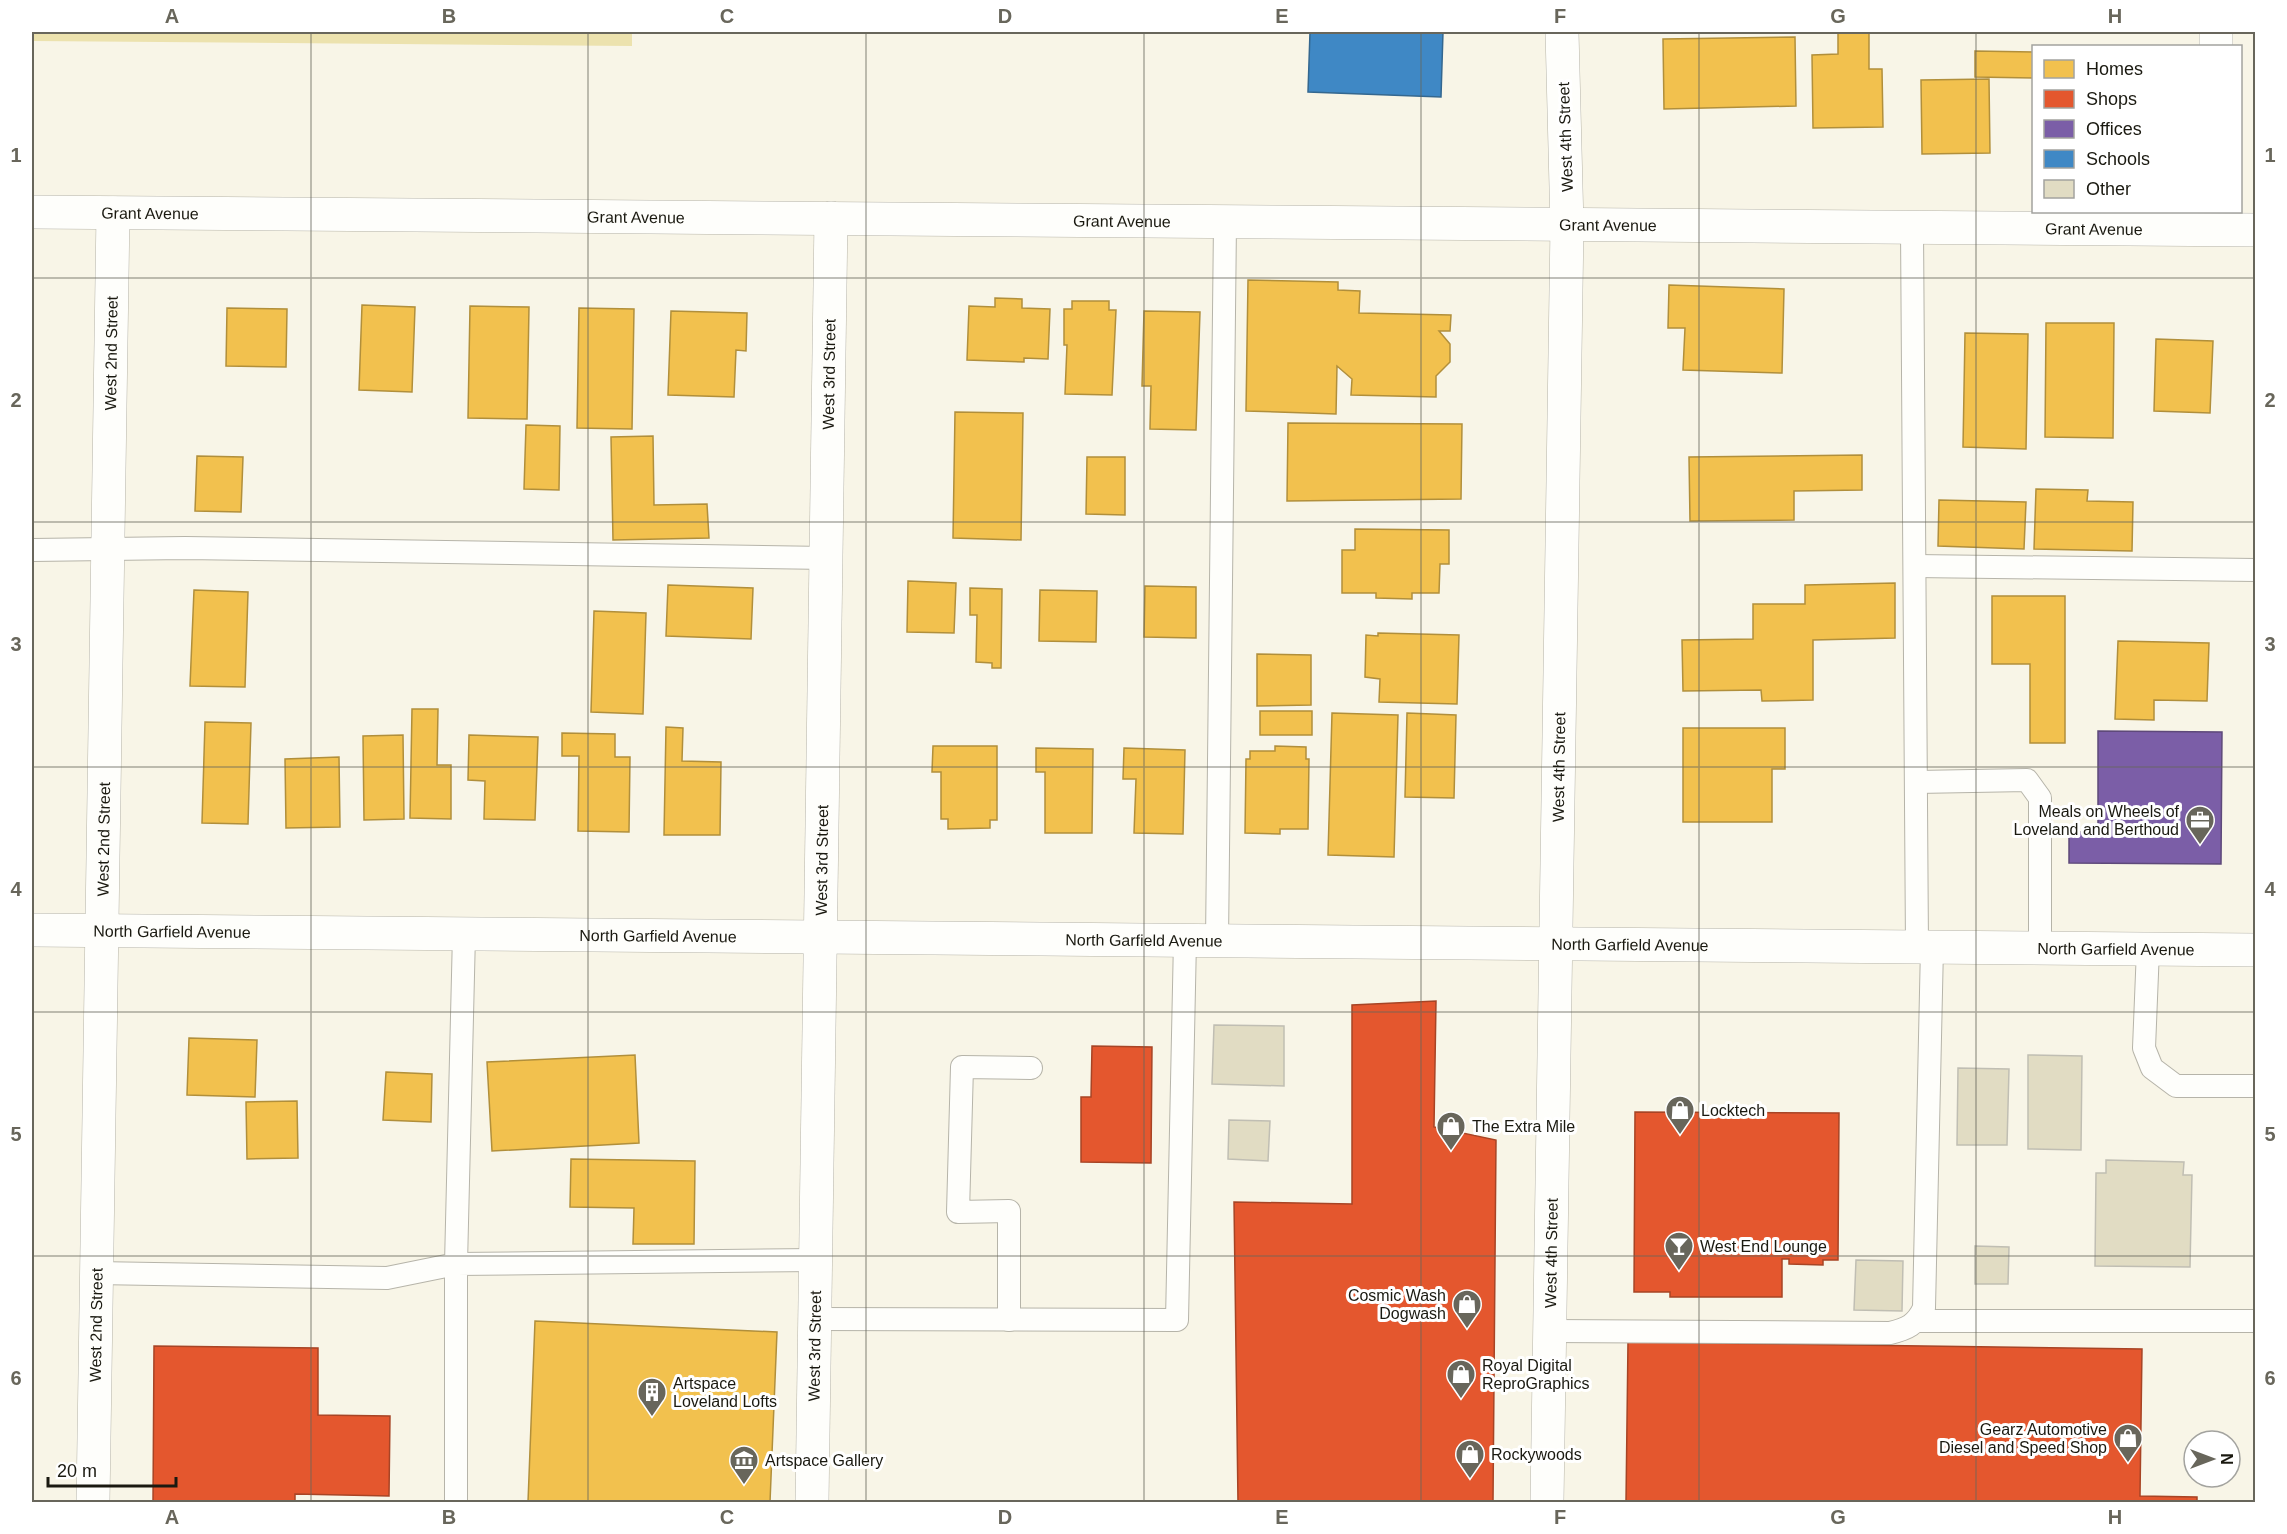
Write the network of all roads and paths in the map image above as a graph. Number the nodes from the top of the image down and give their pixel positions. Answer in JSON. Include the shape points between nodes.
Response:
{"nodes":[{"id":1,"x":1562,"y":32,"type":"edge"},
{"id":2,"x":32,"y":212,"type":"edge"},
{"id":3,"x":112,"y":213,"type":"junction"},
{"id":4,"x":831,"y":218,"type":"junction"},
{"id":5,"x":2214,"y":221,"type":"edge"},
{"id":6,"x":1225,"y":223,"type":"junction"},
{"id":7,"x":1567,"y":226,"type":"junction"},
{"id":8,"x":1912,"y":228,"type":"junction"},
{"id":9,"x":2256,"y":230,"type":"edge"},
{"id":10,"x":107,"y":549,"type":"junction"},
{"id":11,"x":32,"y":550,"type":"edge"},
{"id":12,"x":826,"y":558,"type":"junction"},
{"id":13,"x":1915,"y":566,"type":"junction"},
{"id":14,"x":2256,"y":570,"type":"edge"},
{"id":15,"x":1917,"y":782,"type":"junction"},
{"id":16,"x":32,"y":930,"type":"edge"},
{"id":17,"x":100,"y":930,"type":"junction"},
{"id":18,"x":464,"y":934,"type":"junction"},
{"id":19,"x":821,"y":937,"type":"junction"},
{"id":20,"x":1201,"y":940,"type":"junction"},
{"id":21,"x":1557,"y":944,"type":"junction"},
{"id":22,"x":1925,"y":947,"type":"junction"},
{"id":23,"x":2040,"y":948,"type":"junction"},
{"id":24,"x":2148,"y":949,"type":"junction"},
{"id":25,"x":2256,"y":950,"type":"edge"},
{"id":26,"x":1031,"y":1068,"type":"dead end"},
{"id":27,"x":2256,"y":1086,"type":"edge"},
{"id":28,"x":816,"y":1260,"type":"junction"},
{"id":29,"x":456,"y":1264,"type":"junction"},
{"id":30,"x":96,"y":1273,"type":"junction"},
{"id":31,"x":815,"y":1319,"type":"junction"},
{"id":32,"x":1009,"y":1320,"type":"junction"},
{"id":33,"x":1917,"y":1322,"type":"junction"},
{"id":34,"x":2256,"y":1322,"type":"edge"},
{"id":35,"x":1550,"y":1331,"type":"junction"},
{"id":36,"x":93,"y":1503,"type":"edge"},
{"id":37,"x":456,"y":1503,"type":"edge"},
{"id":38,"x":812,"y":1503,"type":"edge"},
{"id":39,"x":1546,"y":1503,"type":"edge"}],
"edges":[{"from":1,"to":7,"type":"street","name":"West 4th Street"},
{"from":2,"to":3,"type":"street","name":"Grant Avenue"},
{"from":3,"to":4,"type":"street","name":"Grant Avenue"},
{"from":3,"to":10,"type":"street","name":"West 2nd Street"},
{"from":4,"to":6,"type":"street","name":"Grant Avenue"},
{"from":4,"to":12,"type":"street","name":"West 3rd Street"},
{"from":5,"to":8,"type":"street","name":"Grant Avenue"},
{"from":5,"to":9,"type":"street","name":"Grant Avenue"},
{"from":6,"to":7,"type":"street","name":"Grant Avenue"},
{"from":6,"to":20,"type":"lane"},
{"from":7,"to":8,"type":"street","name":"Grant Avenue"},
{"from":7,"to":21,"type":"street","name":"West 4th Street"},
{"from":8,"to":13,"type":"lane"},
{"from":10,"to":11,"type":"lane"},
{"from":10,"to":12,"type":"lane"},
{"from":10,"to":17,"type":"street","name":"West 2nd Street"},
{"from":12,"to":19,"type":"street","name":"West 3rd Street"},
{"from":13,"to":14,"type":"lane"},
{"from":13,"to":15,"type":"lane"},
{"from":15,"to":22,"type":"lane"},
{"from":15,"to":23,"type":"lane","via":[[2027,780],[2040,798]]},
{"from":16,"to":17,"type":"street","name":"North Garfield Avenue"},
{"from":17,"to":18,"type":"street","name":"North Garfield Avenue"},
{"from":17,"to":30,"type":"street","name":"West 2nd Street"},
{"from":18,"to":19,"type":"street","name":"North Garfield Avenue"},
{"from":18,"to":29,"type":"lane"},
{"from":19,"to":20,"type":"street","name":"North Garfield Avenue"},
{"from":19,"to":28,"type":"street","name":"West 3rd Street"},
{"from":20,"to":21,"type":"street","name":"North Garfield Avenue"},
{"from":20,"to":32,"type":"lane","via":[[1177,1320]]},
{"from":21,"to":22,"type":"street","name":"North Garfield Avenue"},
{"from":21,"to":35,"type":"street","name":"West 4th Street"},
{"from":22,"to":23,"type":"street","name":"North Garfield Avenue"},
{"from":22,"to":33,"type":"lane","via":[[1924,1308]]},
{"from":23,"to":24,"type":"street","name":"North Garfield Avenue"},
{"from":24,"to":25,"type":"street","name":"North Garfield Avenue"},
{"from":24,"to":27,"type":"lane","via":[[2144,1048],[2152,1068],[2176,1086]]},
{"from":26,"to":32,"type":"lane","via":[[962,1067],[958,1212],[1009,1211]]},
{"from":28,"to":29,"type":"lane"},
{"from":28,"to":31,"type":"street","name":"West 3rd Street"},
{"from":29,"to":30,"type":"lane","via":[[387,1278]]},
{"from":29,"to":37,"type":"lane"},
{"from":30,"to":36,"type":"street","name":"West 2nd Street"},
{"from":31,"to":32,"type":"lane"},
{"from":31,"to":38,"type":"street","name":"West 3rd Street"},
{"from":33,"to":34,"type":"lane"},
{"from":33,"to":35,"type":"lane","via":[[1890,1333]]},
{"from":35,"to":39,"type":"street","name":"West 4th Street"}]}
